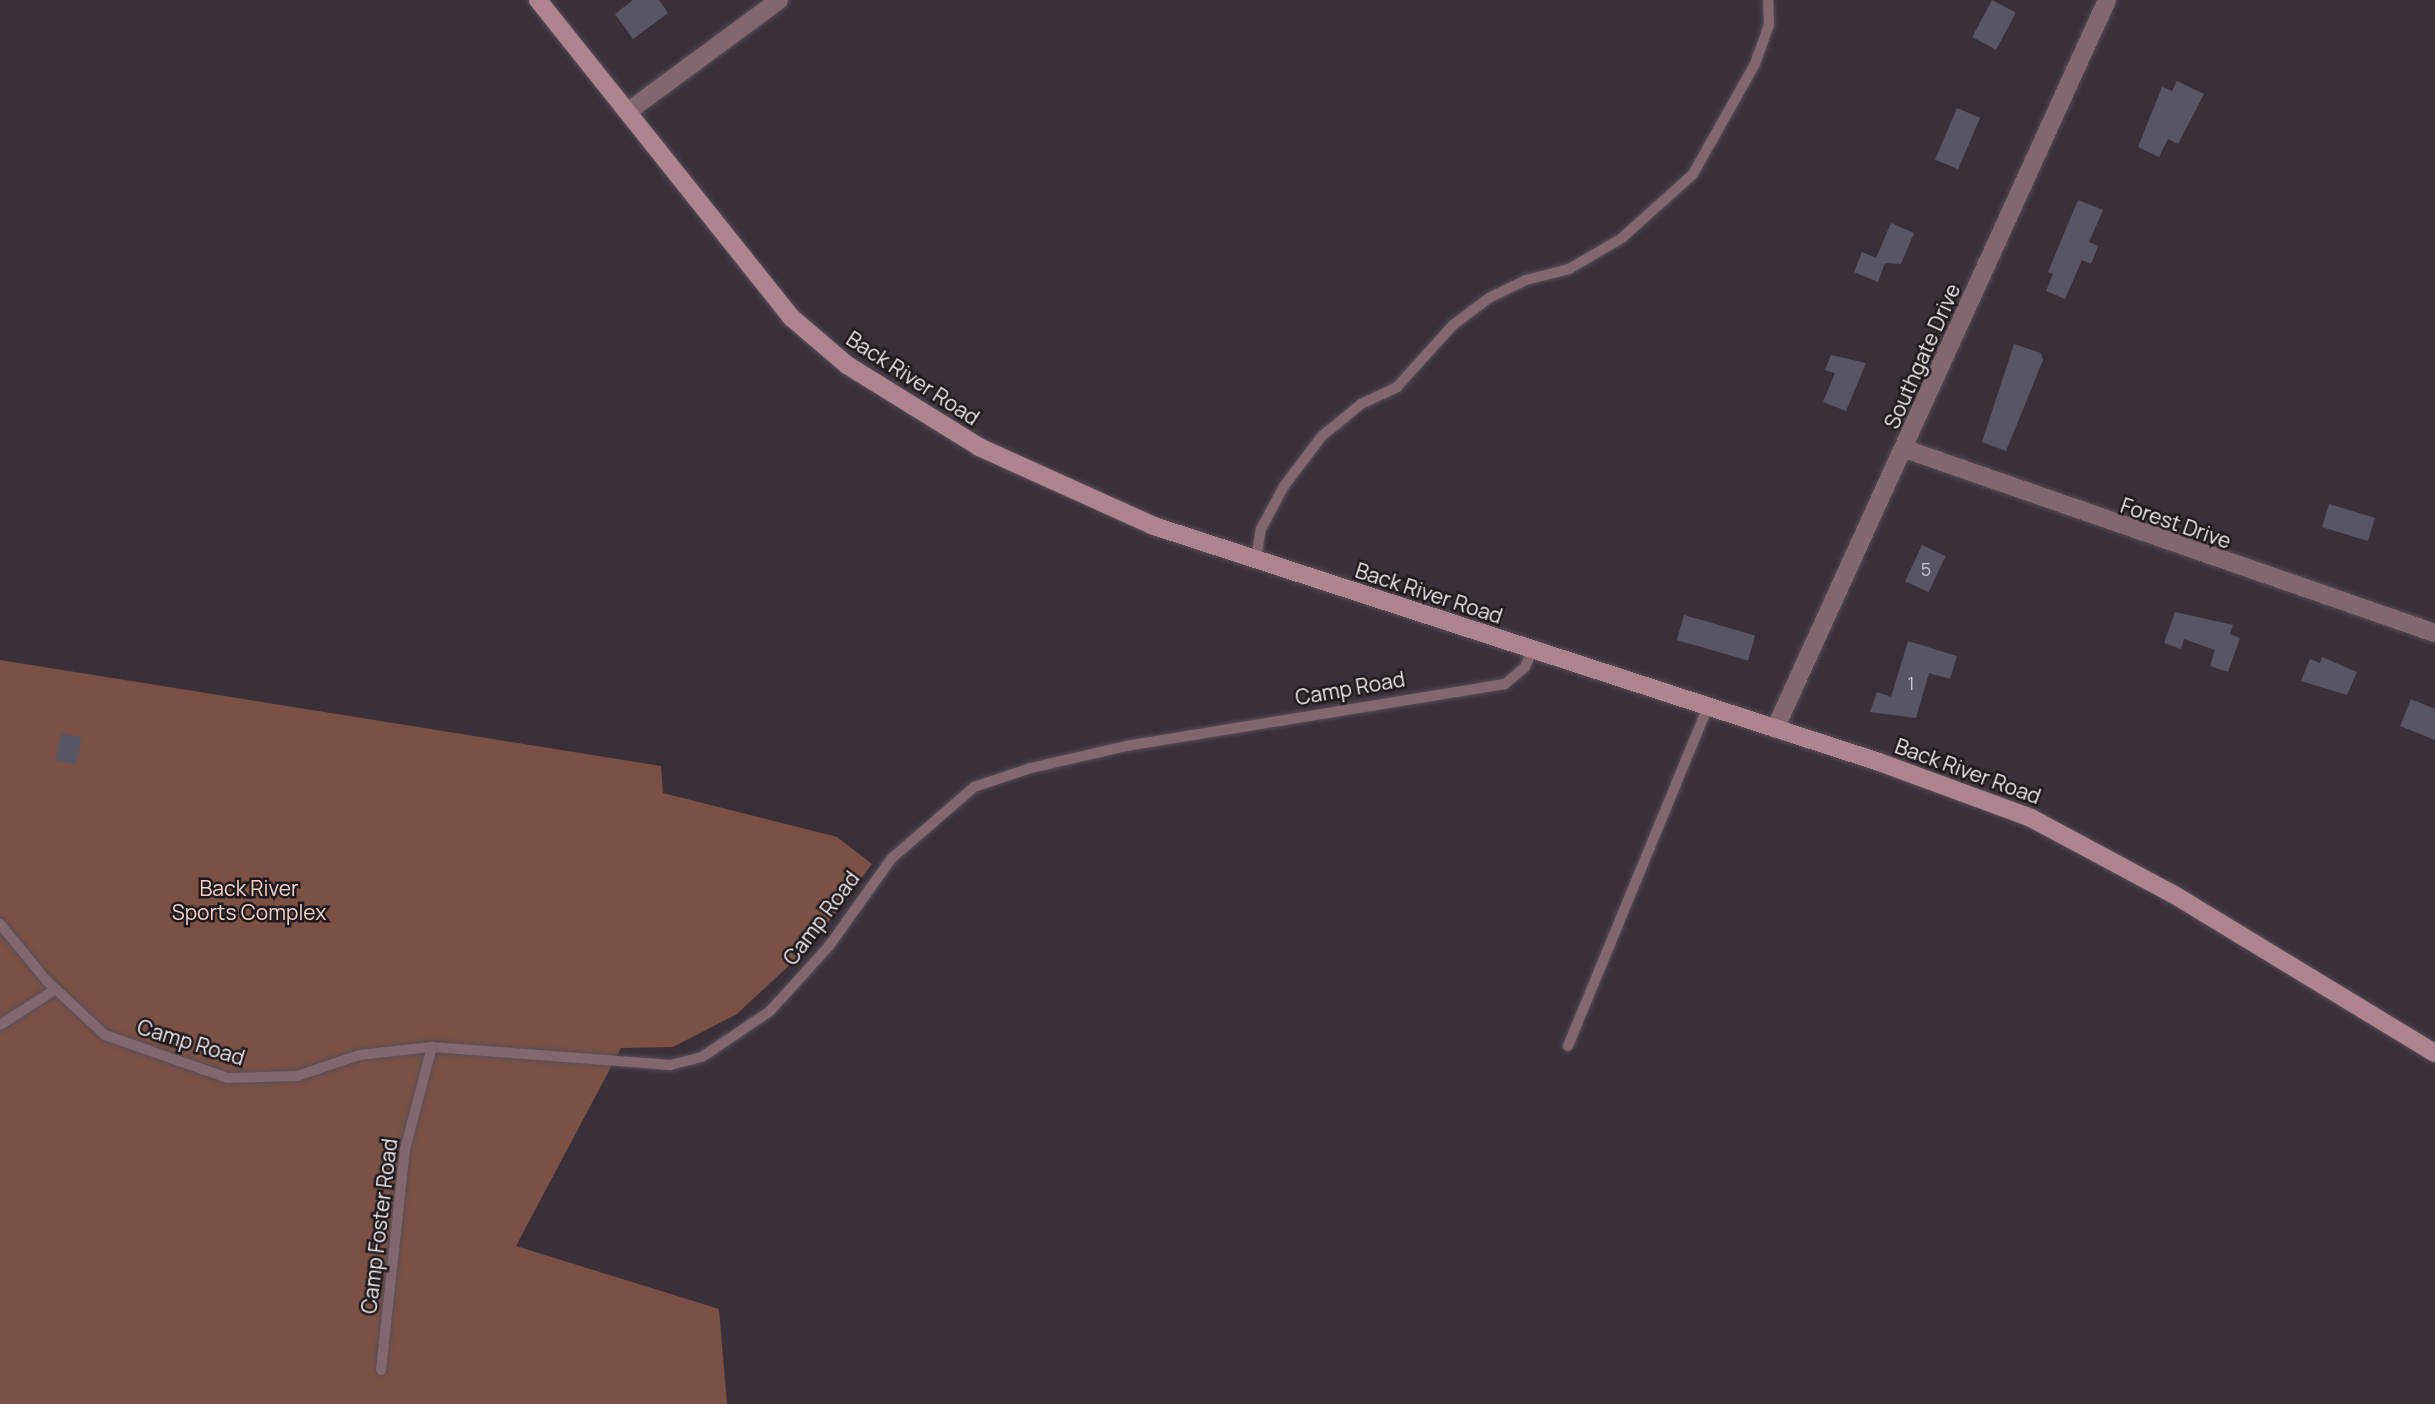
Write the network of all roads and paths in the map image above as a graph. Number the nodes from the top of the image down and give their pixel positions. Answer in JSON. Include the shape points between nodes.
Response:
{"nodes":[{"id":1,"x":538,"y":0,"type":"edge"},
{"id":2,"x":779,"y":0,"type":"edge"},
{"id":3,"x":1768,"y":0,"type":"edge"},
{"id":4,"x":2107,"y":0,"type":"edge"},
{"id":5,"x":630,"y":110,"type":"junction"},
{"id":6,"x":1905,"y":449,"type":"junction"},
{"id":7,"x":1256,"y":559,"type":"junction"},
{"id":8,"x":2435,"y":613,"type":"edge"},
{"id":9,"x":2431,"y":632,"type":"edge"},
{"id":10,"x":1532,"y":651,"type":"junction"},
{"id":11,"x":1708,"y":707,"type":"junction"},
{"id":12,"x":1776,"y":729,"type":"junction"},
{"id":13,"x":0,"y":924,"type":"edge"},
{"id":14,"x":56,"y":989,"type":"junction"},
{"id":15,"x":0,"y":1025,"type":"edge"},
{"id":16,"x":1568,"y":1046,"type":"dead end"},
{"id":17,"x":432,"y":1047,"type":"junction"},
{"id":18,"x":2435,"y":1053,"type":"edge"},
{"id":19,"x":381,"y":1370,"type":"dead end"}],
"edges":[{"from":1,"to":5,"type":"street","name":"Back River Road"},
{"from":2,"to":5,"type":"street"},
{"from":3,"to":7,"type":"lane","via":[[1769,25],[1755,65],[1693,174],[1622,238],[1569,269],[1526,280],[1489,298],[1453,325],[1396,387],[1361,404],[1322,436],[1284,486],[1261,529]]},
{"from":4,"to":6,"type":"street","name":"Southgate Drive"},
{"from":5,"to":7,"type":"street","name":"Back River Road","via":[[761,285],[847,365],[1020,468],[1133,518]]},
{"from":6,"to":9,"type":"street","name":"Forest Drive"},
{"from":6,"to":12,"type":"street","name":"Southgate Drive"},
{"from":7,"to":10,"type":"street","name":"Back River Road"},
{"from":8,"to":9,"type":"street"},
{"from":10,"to":11,"type":"street","name":"Back River Road"},
{"from":10,"to":17,"type":"lane","name":"Camp Road","via":[[1525,667],[1505,684],[1126,746],[974,787],[891,859],[829,946],[770,1011],[702,1057],[650,1066]]},
{"from":11,"to":12,"type":"street","name":"Back River Road"},
{"from":11,"to":16,"type":"lane"},
{"from":12,"to":18,"type":"street","name":"Back River Road","via":[[2031,818],[2172,894]]},
{"from":13,"to":14,"type":"lane","name":"Camp Road"},
{"from":14,"to":15,"type":"lane"},
{"from":14,"to":17,"type":"lane","name":"Camp Road","via":[[105,1035],[228,1078],[297,1076],[359,1055]]},
{"from":17,"to":19,"type":"lane","name":"Camp Foster Road","via":[[405,1149]]}]}
